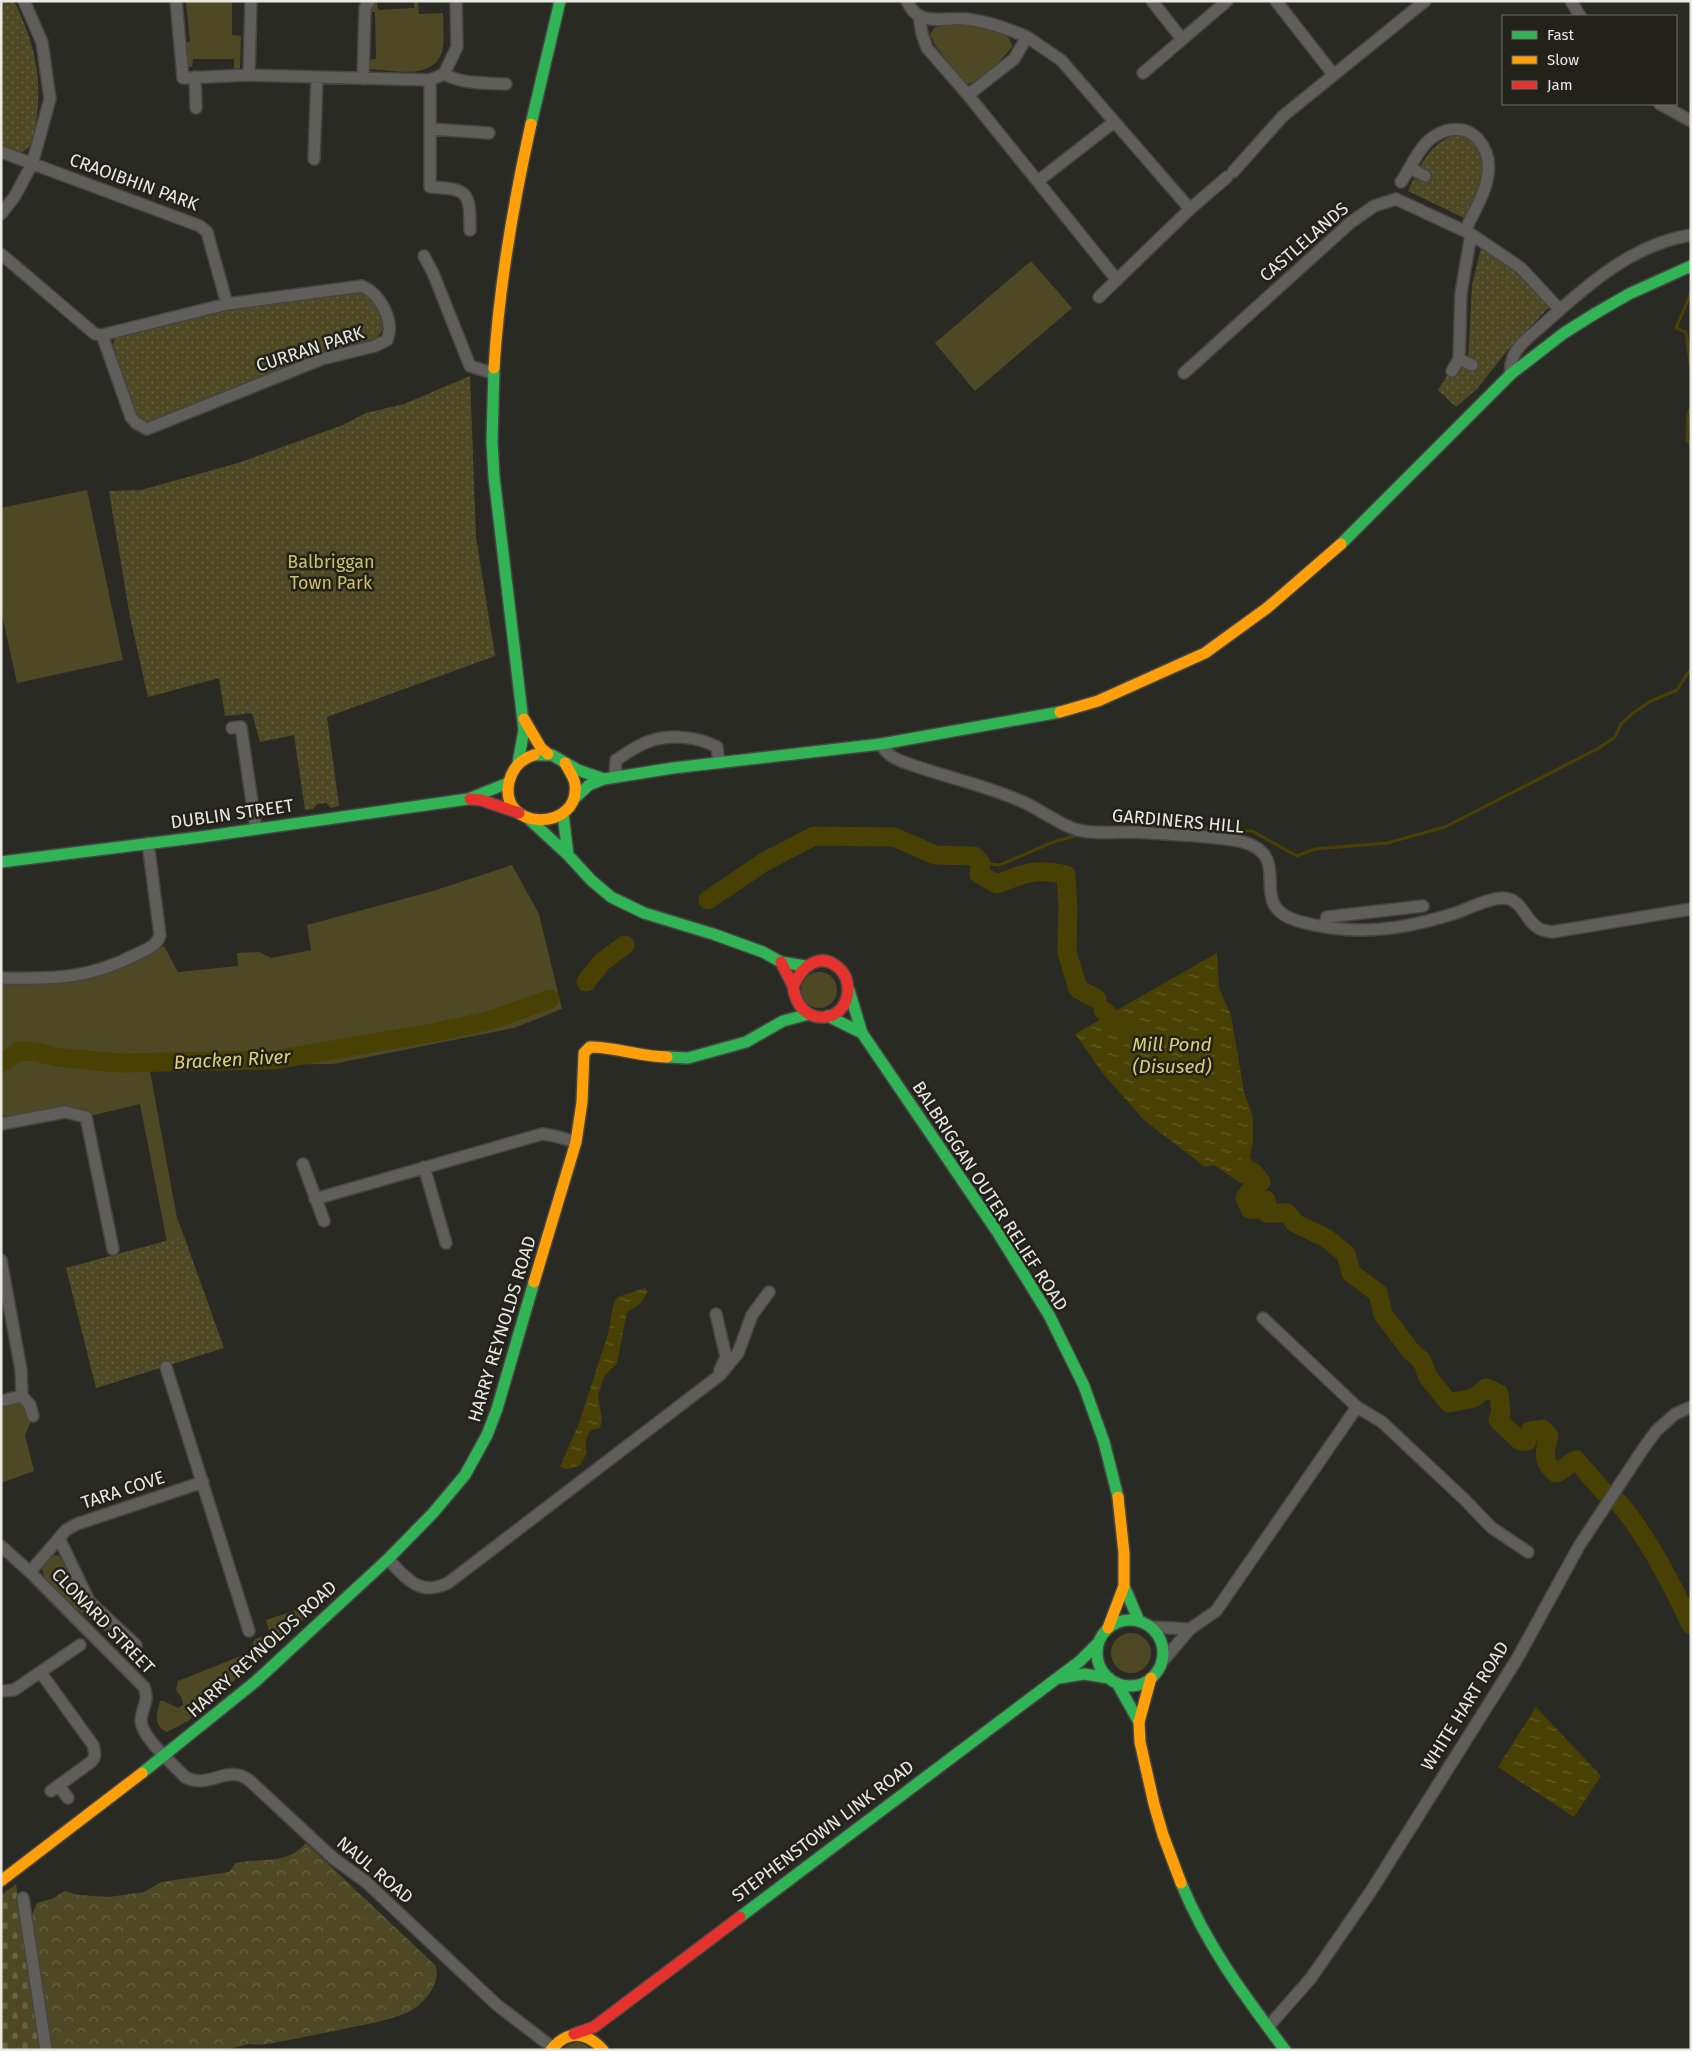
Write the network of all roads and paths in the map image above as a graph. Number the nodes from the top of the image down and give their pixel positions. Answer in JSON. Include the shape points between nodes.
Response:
{"nodes":[{"id":1,"x":24,"y":1,"type":"edge"},
{"id":2,"x":176,"y":1,"type":"edge"},
{"id":3,"x":251,"y":1,"type":"edge"},
{"id":4,"x":369,"y":1,"type":"edge"},
{"id":5,"x":456,"y":1,"type":"edge"},
{"id":6,"x":560,"y":1,"type":"edge"},
{"id":7,"x":907,"y":1,"type":"edge"},
{"id":8,"x":1152,"y":1,"type":"edge"},
{"id":9,"x":1227,"y":1,"type":"edge"},
{"id":10,"x":1276,"y":1,"type":"edge"},
{"id":11,"x":1425,"y":1,"type":"edge"},
{"id":12,"x":1570,"y":1,"type":"edge"},
{"id":13,"x":1579,"y":15,"type":"edge"},
{"id":14,"x":919,"y":16,"type":"junction"},
{"id":15,"x":1027,"y":37,"type":"junction"},
{"id":16,"x":1182,"y":39,"type":"junction"},
{"id":17,"x":1143,"y":73,"type":"dead end"},
{"id":18,"x":444,"y":74,"type":"junction"},
{"id":19,"x":1333,"y":74,"type":"junction"},
{"id":20,"x":249,"y":75,"type":"junction"},
{"id":21,"x":195,"y":77,"type":"junction"},
{"id":22,"x":317,"y":78,"type":"junction"},
{"id":23,"x":363,"y":79,"type":"junction"},
{"id":24,"x":430,"y":80,"type":"junction"},
{"id":25,"x":506,"y":84,"type":"dead end"},
{"id":26,"x":968,"y":95,"type":"junction"},
{"id":27,"x":1662,"y":105,"type":"edge"},
{"id":28,"x":196,"y":108,"type":"dead end"},
{"id":29,"x":1691,"y":121,"type":"edge"},
{"id":30,"x":1114,"y":122,"type":"junction"},
{"id":31,"x":430,"y":129,"type":"junction"},
{"id":32,"x":489,"y":133,"type":"dead end"},
{"id":33,"x":1,"y":152,"type":"edge"},
{"id":34,"x":314,"y":159,"type":"dead end"},
{"id":35,"x":32,"y":164,"type":"junction"},
{"id":36,"x":1410,"y":168,"type":"junction"},
{"id":37,"x":1424,"y":176,"type":"dead end"},
{"id":38,"x":1038,"y":181,"type":"junction"},
{"id":39,"x":1401,"y":182,"type":"dead end"},
{"id":40,"x":1190,"y":209,"type":"junction"},
{"id":41,"x":1,"y":214,"type":"edge"},
{"id":42,"x":470,"y":230,"type":"dead end"},
{"id":43,"x":1468,"y":232,"type":"junction"},
{"id":44,"x":1691,"y":235,"type":"edge"},
{"id":45,"x":1,"y":254,"type":"edge"},
{"id":46,"x":424,"y":256,"type":"dead end"},
{"id":47,"x":1691,"y":266,"type":"edge"},
{"id":48,"x":1117,"y":280,"type":"junction"},
{"id":49,"x":1099,"y":297,"type":"dead end"},
{"id":50,"x":227,"y":304,"type":"junction"},
{"id":51,"x":1559,"y":309,"type":"junction"},
{"id":52,"x":102,"y":335,"type":"junction"},
{"id":53,"x":1459,"y":359,"type":"junction"},
{"id":54,"x":1472,"y":365,"type":"dead end"},
{"id":55,"x":1452,"y":371,"type":"dead end"},
{"id":56,"x":1184,"y":372,"type":"dead end"},
{"id":57,"x":492,"y":373,"type":"junction"},
{"id":58,"x":1511,"y":374,"type":"junction"},
{"id":59,"x":522,"y":715,"type":"junction"},
{"id":60,"x":232,"y":728,"type":"dead end"},
{"id":61,"x":881,"y":744,"type":"junction"},
{"id":62,"x":548,"y":754,"type":"junction"},
{"id":63,"x":518,"y":763,"type":"junction"},
{"id":64,"x":565,"y":763,"type":"junction"},
{"id":65,"x":719,"y":763,"type":"junction"},
{"id":66,"x":609,"y":778,"type":"junction"},
{"id":67,"x":508,"y":783,"type":"junction"},
{"id":68,"x":468,"y":799,"type":"junction"},
{"id":69,"x":574,"y":800,"type":"junction"},
{"id":70,"x":563,"y":814,"type":"junction"},
{"id":71,"x":524,"y":816,"type":"junction"},
{"id":72,"x":256,"y":829,"type":"junction"},
{"id":73,"x":148,"y":843,"type":"junction"},
{"id":74,"x":568,"y":855,"type":"junction"},
{"id":75,"x":1,"y":862,"type":"edge"},
{"id":76,"x":1423,"y":906,"type":"dead end"},
{"id":77,"x":1691,"y":909,"type":"edge"},
{"id":78,"x":1324,"y":926,"type":"junction"},
{"id":79,"x":782,"y":962,"type":"junction"},
{"id":80,"x":805,"y":966,"type":"junction"},
{"id":81,"x":1,"y":978,"type":"edge"},
{"id":82,"x":849,"y":990,"type":"junction"},
{"id":83,"x":793,"y":991,"type":"junction"},
{"id":84,"x":809,"y":1014,"type":"junction"},
{"id":85,"x":828,"y":1016,"type":"junction"},
{"id":86,"x":783,"y":1022,"type":"junction"},
{"id":87,"x":862,"y":1033,"type":"junction"},
{"id":88,"x":1,"y":1124,"type":"edge"},
{"id":89,"x":576,"y":1142,"type":"junction"},
{"id":90,"x":302,"y":1164,"type":"dead end"},
{"id":91,"x":424,"y":1167,"type":"junction"},
{"id":92,"x":315,"y":1199,"type":"junction"},
{"id":93,"x":324,"y":1221,"type":"dead end"},
{"id":94,"x":446,"y":1242,"type":"dead end"},
{"id":95,"x":113,"y":1249,"type":"dead end"},
{"id":96,"x":1,"y":1260,"type":"edge"},
{"id":97,"x":4,"y":1290,"type":"edge"},
{"id":98,"x":769,"y":1292,"type":"dead end"},
{"id":99,"x":716,"y":1314,"type":"dead end"},
{"id":100,"x":1264,"y":1318,"type":"dead end"},
{"id":101,"x":166,"y":1367,"type":"dead end"},
{"id":102,"x":718,"y":1376,"type":"junction"},
{"id":103,"x":22,"y":1396,"type":"junction"},
{"id":104,"x":1,"y":1401,"type":"edge"},
{"id":105,"x":1357,"y":1407,"type":"junction"},
{"id":106,"x":1691,"y":1407,"type":"edge"},
{"id":107,"x":33,"y":1416,"type":"dead end"},
{"id":108,"x":203,"y":1482,"type":"junction"},
{"id":109,"x":59,"y":1538,"type":"junction"},
{"id":110,"x":1,"y":1546,"type":"edge"},
{"id":111,"x":1528,"y":1552,"type":"dead end"},
{"id":112,"x":388,"y":1559,"type":"junction"},
{"id":113,"x":30,"y":1572,"type":"junction"},
{"id":114,"x":1124,"y":1586,"type":"junction"},
{"id":115,"x":1139,"y":1621,"type":"junction"},
{"id":116,"x":1151,"y":1627,"type":"junction"},
{"id":117,"x":1108,"y":1628,"type":"junction"},
{"id":118,"x":1190,"y":1629,"type":"junction"},
{"id":119,"x":248,"y":1631,"type":"dead end"},
{"id":120,"x":1099,"y":1642,"type":"junction"},
{"id":121,"x":80,"y":1645,"type":"dead end"},
{"id":122,"x":136,"y":1645,"type":"dead end"},
{"id":123,"x":1162,"y":1662,"type":"junction"},
{"id":124,"x":41,"y":1673,"type":"junction"},
{"id":125,"x":1151,"y":1678,"type":"junction"},
{"id":126,"x":1053,"y":1679,"type":"junction"},
{"id":127,"x":1113,"y":1680,"type":"junction"},
{"id":128,"x":1,"y":1691,"type":"edge"},
{"id":129,"x":1140,"y":1722,"type":"junction"},
{"id":130,"x":166,"y":1756,"type":"junction"},
{"id":131,"x":68,"y":1798,"type":"dead end"},
{"id":132,"x":1,"y":1881,"type":"edge"},
{"id":133,"x":24,"y":1898,"type":"dead end"},
{"id":134,"x":615,"y":2011,"type":"junction"},
{"id":135,"x":1268,"y":2027,"type":"junction"},
{"id":136,"x":574,"y":2034,"type":"junction"},
{"id":137,"x":552,"y":2048,"type":"edge"},
{"id":138,"x":603,"y":2049,"type":"edge"},
{"id":139,"x":46,"y":2050,"type":"edge"},
{"id":140,"x":1285,"y":2050,"type":"edge"}],
"edges":[{"from":1,"to":35,"type":"street","via":[[42,42],[50,99]]},
{"from":2,"to":21,"type":"street","via":[[183,78]]},
{"from":3,"to":20,"type":"street"},
{"from":4,"to":23,"type":"street","via":[[364,8]]},
{"from":5,"to":18,"type":"street","via":[[457,48]]},
{"from":6,"to":57,"type":"street","via":[[512,211],[502,270]]},
{"from":7,"to":14,"type":"street"},
{"from":8,"to":16,"type":"street"},
{"from":9,"to":16,"type":"street"},
{"from":10,"to":19,"type":"street"},
{"from":11,"to":19,"type":"street"},
{"from":12,"to":13,"type":"street"},
{"from":14,"to":15,"type":"street","via":[[999,25]]},
{"from":14,"to":26,"type":"street","via":[[928,48]]},
{"from":15,"to":26,"type":"street","via":[[1014,59]]},
{"from":15,"to":30,"type":"street","via":[[1060,60]]},
{"from":16,"to":17,"type":"street"},
{"from":18,"to":24,"type":"street"},
{"from":18,"to":25,"type":"street","via":[[470,82]]},
{"from":19,"to":40,"type":"street","via":[[1283,116],[1230,174]]},
{"from":20,"to":21,"type":"street"},
{"from":20,"to":22,"type":"street"},
{"from":21,"to":28,"type":"street"},
{"from":22,"to":23,"type":"street"},
{"from":22,"to":34,"type":"street"},
{"from":23,"to":24,"type":"street"},
{"from":24,"to":31,"type":"street"},
{"from":26,"to":38,"type":"street"},
{"from":27,"to":29,"type":"street"},
{"from":30,"to":38,"type":"street"},
{"from":30,"to":40,"type":"street"},
{"from":31,"to":32,"type":"street"},
{"from":31,"to":42,"type":"street","via":[[430,187],[461,190],[466,195],[470,207]]},
{"from":33,"to":35,"type":"street","name":"CRAOIBHIN PARK"},
{"from":35,"to":41,"type":"street"},
{"from":35,"to":50,"type":"street","name":"CRAOIBHIN PARK","via":[[200,226],[207,232]]},
{"from":36,"to":37,"type":"street"},
{"from":36,"to":39,"type":"street"},
{"from":36,"to":43,"type":"street","via":[[1426,143],[1442,132],[1456,129],[1469,132],[1477,139],[1485,149],[1488,175]]},
{"from":38,"to":48,"type":"street"},
{"from":40,"to":48,"type":"street"},
{"from":43,"to":51,"type":"street","name":"CASTLELANDS","via":[[1521,268]]},
{"from":43,"to":53,"type":"street","via":[[1461,293]]},
{"from":43,"to":56,"type":"street","name":"CASTLELANDS","via":[[1396,199],[1374,206],[1350,223]]},
{"from":44,"to":51,"type":"street","via":[[1669,239],[1628,258],[1587,285]]},
{"from":45,"to":52,"type":"street","via":[[95,334]]},
{"from":46,"to":57,"type":"street","via":[[434,273],[470,366]]},
{"from":47,"to":58,"type":"street","via":[[1596,312]]},
{"from":48,"to":49,"type":"street"},
{"from":50,"to":52,"type":"street","name":"CURRAN PARK"},
{"from":50,"to":52,"type":"street","name":"CURRAN PARK","via":[[362,286],[372,291],[383,307],[390,331],[387,340],[375,346],[322,359],[147,429],[132,417]]},
{"from":51,"to":58,"type":"street","via":[[1516,348],[1510,364]]},
{"from":53,"to":54,"type":"street"},
{"from":53,"to":55,"type":"street"},
{"from":57,"to":59,"type":"street","via":[[494,493]]},
{"from":58,"to":61,"type":"street","via":[[1341,544],[1267,608],[1205,653],[1132,687],[1065,712]]},
{"from":59,"to":62,"type":"street"},
{"from":59,"to":63,"type":"street","via":[[524,730]]},
{"from":60,"to":72,"type":"street","via":[[241,726]]},
{"from":61,"to":65,"type":"street"},
{"from":61,"to":78,"type":"street","name":"GARDINERS HILL","via":[[888,754],[904,762],[994,790],[1079,830],[1233,839],[1255,846],[1268,861],[1272,904],[1296,920]]},
{"from":62,"to":63,"type":"street","via":[[527,757]]},
{"from":62,"to":64,"type":"street"},
{"from":63,"to":67,"type":"street"},
{"from":64,"to":66,"type":"street"},
{"from":64,"to":69,"type":"street","via":[[575,780]]},
{"from":65,"to":66,"type":"street"},
{"from":65,"to":66,"type":"street","via":[[717,748],[709,743],[686,738],[661,738],[645,742],[616,760]]},
{"from":66,"to":69,"type":"street","via":[[589,785]]},
{"from":67,"to":68,"type":"street","name":"DUBLIN STREET"},
{"from":67,"to":71,"type":"street","via":[[510,799]]},
{"from":68,"to":71,"type":"street","name":"DUBLIN STREET","via":[[481,800]]},
{"from":68,"to":72,"type":"street","name":"DUBLIN STREET"},
{"from":69,"to":70,"type":"street"},
{"from":70,"to":71,"type":"street","via":[[546,821]]},
{"from":70,"to":74,"type":"street"},
{"from":71,"to":74,"type":"street"},
{"from":72,"to":73,"type":"street","name":"DUBLIN STREET"},
{"from":73,"to":75,"type":"street","name":"DUBLIN STREET"},
{"from":73,"to":81,"type":"street","via":[[160,935],[155,945],[118,964],[78,976]]},
{"from":74,"to":79,"type":"street","via":[[590,880],[611,897],[644,913],[713,934]]},
{"from":76,"to":78,"type":"street","via":[[1327,917]]},
{"from":77,"to":78,"type":"street","name":"GARDINERS HILL","via":[[1552,932],[1537,927],[1514,901],[1504,898],[1454,914],[1380,930],[1351,931]]},
{"from":79,"to":80,"type":"street"},
{"from":79,"to":83,"type":"street"},
{"from":80,"to":82,"type":"street","via":[[813,962],[830,962],[844,973]]},
{"from":80,"to":83,"type":"street","via":[[795,979]]},
{"from":82,"to":85,"type":"street","via":[[843,1006]]},
{"from":82,"to":87,"type":"street","name":"BALBRIGGAN OUTER RELIEF ROAD"},
{"from":83,"to":84,"type":"street","via":[[801,1009]]},
{"from":83,"to":86,"type":"street"},
{"from":84,"to":85,"type":"street"},
{"from":84,"to":86,"type":"street","name":"HARRY REYNOLDS ROAD"},
{"from":85,"to":87,"type":"street","name":"BALBRIGGAN OUTER RELIEF ROAD"},
{"from":86,"to":89,"type":"street","name":"HARRY REYNOLDS ROAD","via":[[746,1042],[688,1058],[656,1057],[590,1047],[584,1054]]},
{"from":87,"to":114,"type":"street","name":"BALBRIGGAN OUTER RELIEF ROAD","via":[[998,1233],[1049,1315],[1084,1386],[1104,1442],[1119,1499]]},
{"from":88,"to":95,"type":"street","via":[[65,1112],[86,1117]]},
{"from":89,"to":91,"type":"street","via":[[542,1134]]},
{"from":89,"to":112,"type":"street","name":"HARRY REYNOLDS ROAD","via":[[507,1380],[487,1435],[454,1490]]},
{"from":90,"to":92,"type":"street"},
{"from":91,"to":92,"type":"street"},
{"from":91,"to":94,"type":"street"},
{"from":92,"to":93,"type":"street"},
{"from":96,"to":97,"type":"street"},
{"from":97,"to":103,"type":"street","via":[[21,1370]]},
{"from":98,"to":102,"type":"street","via":[[752,1315],[738,1354]]},
{"from":99,"to":102,"type":"street","via":[[726,1357]]},
{"from":100,"to":105,"type":"street"},
{"from":101,"to":108,"type":"street"},
{"from":102,"to":112,"type":"street","via":[[448,1583],[438,1588],[418,1586]]},
{"from":103,"to":104,"type":"street"},
{"from":103,"to":107,"type":"street","via":[[30,1405]]},
{"from":105,"to":111,"type":"street","via":[[1382,1422],[1492,1528]]},
{"from":105,"to":118,"type":"street","via":[[1216,1611]]},
{"from":106,"to":135,"type":"street","name":"WHITE HART ROAD","via":[[1675,1414],[1656,1432],[1579,1546],[1517,1659],[1371,1892],[1311,1978]]},
{"from":108,"to":109,"type":"street","name":"TARA COVE","via":[[77,1524]]},
{"from":108,"to":119,"type":"street"},
{"from":109,"to":113,"type":"street","name":"TARA COVE"},
{"from":109,"to":122,"type":"street","via":[[89,1601]]},
{"from":110,"to":113,"type":"street","name":"CLONARD STREET"},
{"from":112,"to":130,"type":"street","name":"HARRY REYNOLDS ROAD","via":[[255,1682]]},
{"from":113,"to":130,"type":"street","name":"CLONARD STREET","via":[[144,1687],[146,1698],[142,1726]]},
{"from":114,"to":115,"type":"street","name":"BALBRIGGAN OUTER RELIEF ROAD"},
{"from":114,"to":117,"type":"street","name":"BALBRIGGAN OUTER RELIEF ROAD"},
{"from":115,"to":116,"type":"street"},
{"from":115,"to":117,"type":"street","via":[[1124,1620]]},
{"from":116,"to":118,"type":"street"},
{"from":116,"to":123,"type":"street","via":[[1162,1643]]},
{"from":117,"to":120,"type":"street"},
{"from":118,"to":123,"type":"street"},
{"from":120,"to":126,"type":"street","name":"STEPHENSTOWN LINK ROAD","via":[[1080,1661]]},
{"from":120,"to":127,"type":"street","via":[[1098,1661]]},
{"from":121,"to":124,"type":"street"},
{"from":123,"to":125,"type":"street"},
{"from":124,"to":128,"type":"street","via":[[14,1690]]},
{"from":124,"to":131,"type":"street","via":[[95,1752],[91,1762],[55,1788]]},
{"from":125,"to":127,"type":"street","via":[[1134,1686]]},
{"from":125,"to":129,"type":"street"},
{"from":126,"to":127,"type":"street","name":"STEPHENSTOWN LINK ROAD","via":[[1084,1674]]},
{"from":126,"to":134,"type":"street","name":"STEPHENSTOWN LINK ROAD"},
{"from":127,"to":129,"type":"street"},
{"from":129,"to":135,"type":"street","via":[[1152,1803],[1179,1877],[1232,1978]]},
{"from":130,"to":132,"type":"street","name":"HARRY REYNOLDS ROAD"},
{"from":130,"to":137,"type":"street","name":"NAUL ROAD","via":[[192,1781],[234,1774],[249,1780],[333,1858],[366,1882],[497,2005]]},
{"from":133,"to":139,"type":"street"},
{"from":134,"to":136,"type":"street","name":"STEPHENSTOWN LINK ROAD","via":[[589,2031]]},
{"from":134,"to":138,"type":"street","name":"STEPHENSTOWN LINK ROAD","via":[[602,2039]]},
{"from":135,"to":140,"type":"street"},
{"from":136,"to":137,"type":"street","name":"STEPHENSTOWN LINK ROAD","via":[[558,2041]]},
{"from":136,"to":138,"type":"street","via":[[591,2037]]}]}
